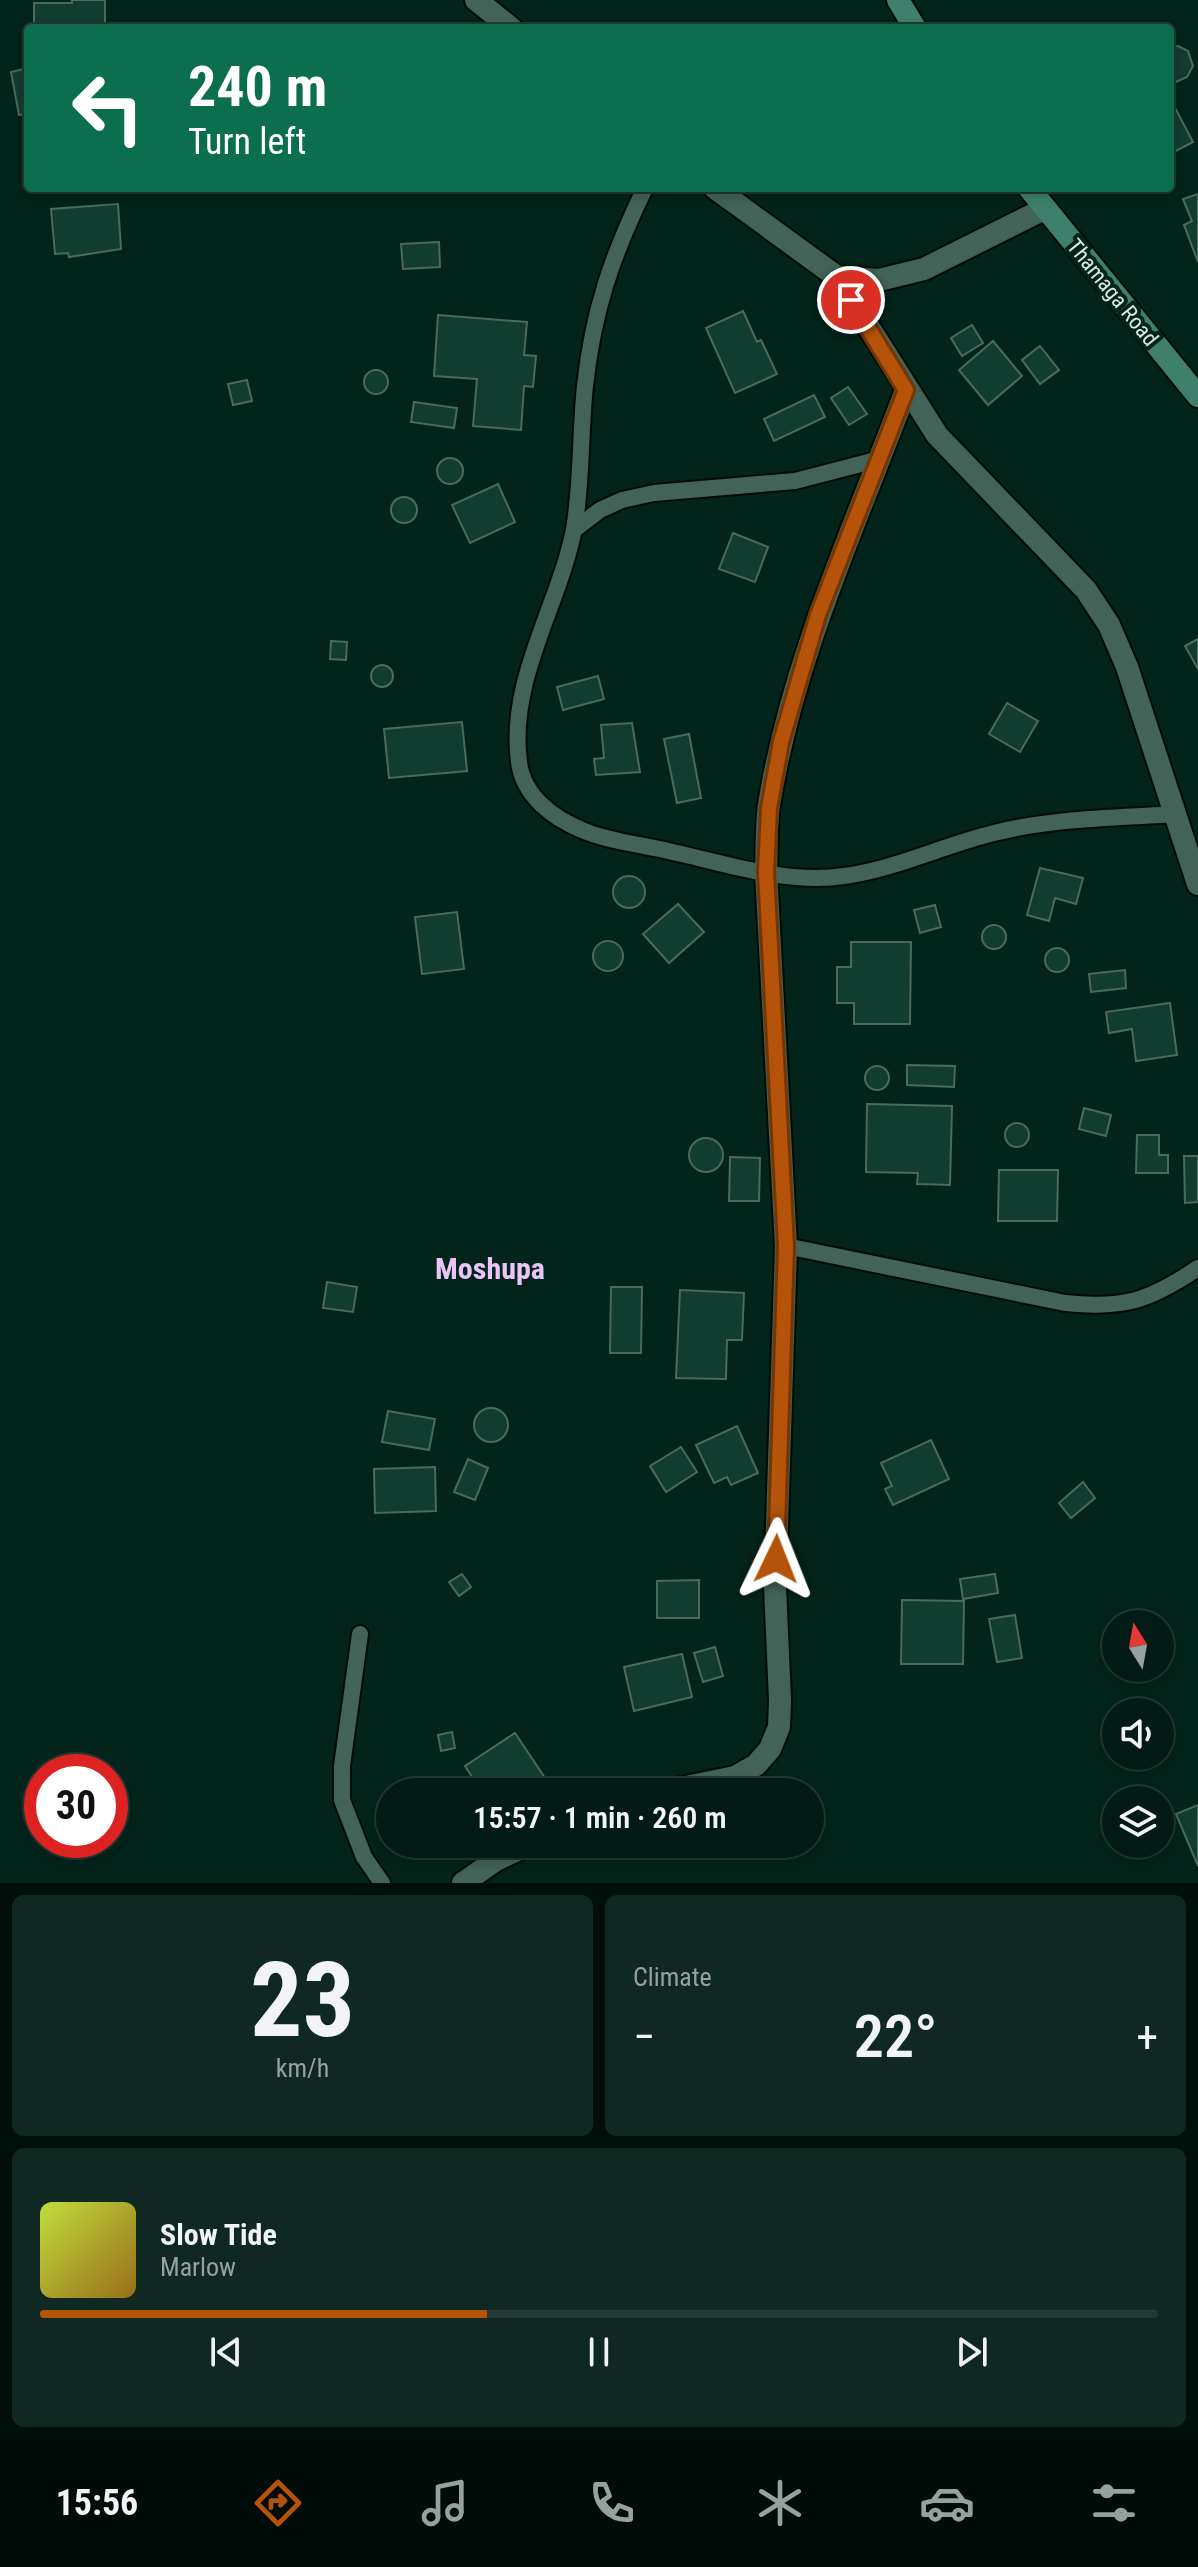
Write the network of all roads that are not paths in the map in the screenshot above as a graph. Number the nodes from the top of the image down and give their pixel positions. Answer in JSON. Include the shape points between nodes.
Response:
{"nodes":[{"id":1,"x":476,"y":0,"type":"edge"},
{"id":2,"x":898,"y":0,"type":"edge"},
{"id":3,"x":506,"y":24,"type":"edge"},
{"id":4,"x":913,"y":24,"type":"edge"},
{"id":5,"x":643,"y":192,"type":"edge"},
{"id":6,"x":720,"y":192,"type":"edge"},
{"id":7,"x":1032,"y":192,"type":"edge"},
{"id":8,"x":1044,"y":209,"type":"junction"},
{"id":9,"x":837,"y":277,"type":"junction"},
{"id":10,"x":906,"y":390,"type":"junction"},
{"id":11,"x":1198,"y":396,"type":"edge"},
{"id":12,"x":880,"y":459,"type":"junction"},
{"id":13,"x":574,"y":530,"type":"junction"},
{"id":14,"x":1176,"y":814,"type":"junction"},
{"id":15,"x":766,"y":872,"type":"junction"},
{"id":16,"x":1198,"y":884,"type":"edge"},
{"id":17,"x":786,"y":1246,"type":"junction"},
{"id":18,"x":1198,"y":1268,"type":"edge"},
{"id":19,"x":360,"y":1634,"type":"dead end"},
{"id":20,"x":730,"y":1778,"type":"edge"},
{"id":21,"x":500,"y":1858,"type":"edge"},
{"id":22,"x":382,"y":1883,"type":"edge"},
{"id":23,"x":463,"y":1883,"type":"edge"}],
"edges":[{"from":1,"to":3,"type":"street"},
{"from":2,"to":4,"type":"main road"},
{"from":5,"to":13,"type":"lane","via":[[601,291],[585,382]]},
{"from":6,"to":9,"type":"street"},
{"from":7,"to":8,"type":"main road","name":"Thamaga Road"},
{"from":8,"to":9,"type":"street","via":[[924,269],[879,280]]},
{"from":8,"to":11,"type":"main road","name":"Thamaga Road"},
{"from":9,"to":10,"type":"street"},
{"from":10,"to":12,"type":"street"},
{"from":10,"to":14,"type":"street","via":[[937,435],[1086,590],[1109,625]]},
{"from":12,"to":13,"type":"lane","via":[[795,481],[622,500]]},
{"from":12,"to":15,"type":"street","via":[[818,615],[781,742],[769,808]]},
{"from":13,"to":15,"type":"lane","via":[[519,714],[519,764],[528,790],[540,805],[581,830]]},
{"from":14,"to":15,"type":"lane","via":[[1040,824],[843,876]]},
{"from":14,"to":16,"type":"street"},
{"from":15,"to":17,"type":"street"},
{"from":17,"to":18,"type":"lane","via":[[1106,1307],[1146,1298]]},
{"from":17,"to":20,"type":"street","via":[[775,1587],[779,1727],[756,1765]]},
{"from":19,"to":22,"type":"lane","via":[[342,1800],[364,1857]]},
{"from":21,"to":23,"type":"street"}]}
